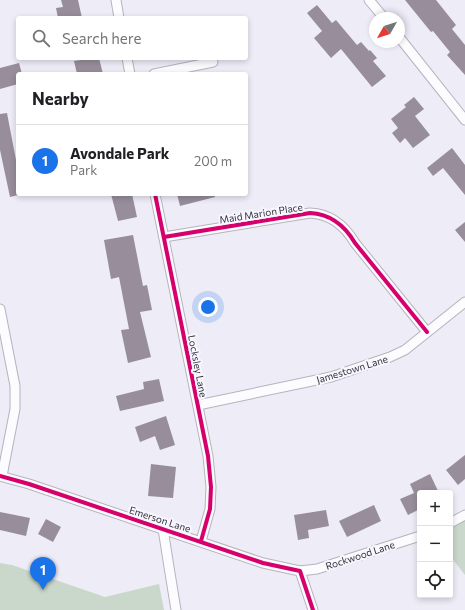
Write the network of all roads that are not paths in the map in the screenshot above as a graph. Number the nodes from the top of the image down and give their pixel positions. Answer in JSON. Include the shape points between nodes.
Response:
{"nodes":[{"id":1,"x":116,"y":0,"type":"edge"},
{"id":2,"x":369,"y":0,"type":"edge"},
{"id":3,"x":379,"y":12,"type":"edge"},
{"id":4,"x":119,"y":16,"type":"edge"},
{"id":5,"x":405,"y":45,"type":"edge"},
{"id":6,"x":127,"y":60,"type":"edge"},
{"id":7,"x":213,"y":62,"type":"dead end"},
{"id":8,"x":130,"y":72,"type":"edge"},
{"id":9,"x":164,"y":72,"type":"edge"},
{"id":10,"x":465,"y":120,"type":"edge"},
{"id":11,"x":155,"y":196,"type":"edge"},
{"id":12,"x":164,"y":237,"type":"junction"},
{"id":13,"x":465,"y":302,"type":"edge"},
{"id":14,"x":0,"y":309,"type":"edge"},
{"id":15,"x":427,"y":332,"type":"junction"},
{"id":16,"x":198,"y":405,"type":"junction"},
{"id":17,"x":1,"y":476,"type":"edge"},
{"id":18,"x":465,"y":515,"type":"edge"},
{"id":19,"x":453,"y":521,"type":"edge"},
{"id":20,"x":164,"y":529,"type":"junction"},
{"id":21,"x":417,"y":537,"type":"edge"},
{"id":22,"x":201,"y":541,"type":"junction"},
{"id":23,"x":300,"y":571,"type":"junction"},
{"id":24,"x":176,"y":610,"type":"edge"},
{"id":25,"x":313,"y":610,"type":"edge"}],
"edges":[{"from":1,"to":4,"type":"street"},
{"from":2,"to":3,"type":"street"},
{"from":5,"to":10,"type":"street"},
{"from":6,"to":8,"type":"street"},
{"from":7,"to":9,"type":"street"},
{"from":11,"to":12,"type":"street","name":"Locksley Lane"},
{"from":12,"to":15,"type":"street","name":"Maid Marion Place","via":[[310,213],[319,214],[338,222],[349,232],[355,243]]},
{"from":12,"to":16,"type":"street","name":"Locksley Lane"},
{"from":13,"to":15,"type":"street","name":"Jamestown Lane"},
{"from":14,"to":17,"type":"street","via":[[15,386],[15,409]]},
{"from":15,"to":16,"type":"street","name":"Jamestown Lane","via":[[405,350],[331,378]]},
{"from":16,"to":22,"type":"street","name":"Locksley Lane","via":[[211,487],[210,509]]},
{"from":17,"to":20,"type":"street","name":"Emerson Lane"},
{"from":18,"to":19,"type":"street"},
{"from":20,"to":22,"type":"street","name":"Emerson Lane"},
{"from":20,"to":24,"type":"street"},
{"from":21,"to":23,"type":"street","name":"Rockwood Lane","via":[[317,569]]},
{"from":22,"to":23,"type":"street","name":"Emerson Lane","via":[[264,563]]},
{"from":23,"to":25,"type":"street"}]}
